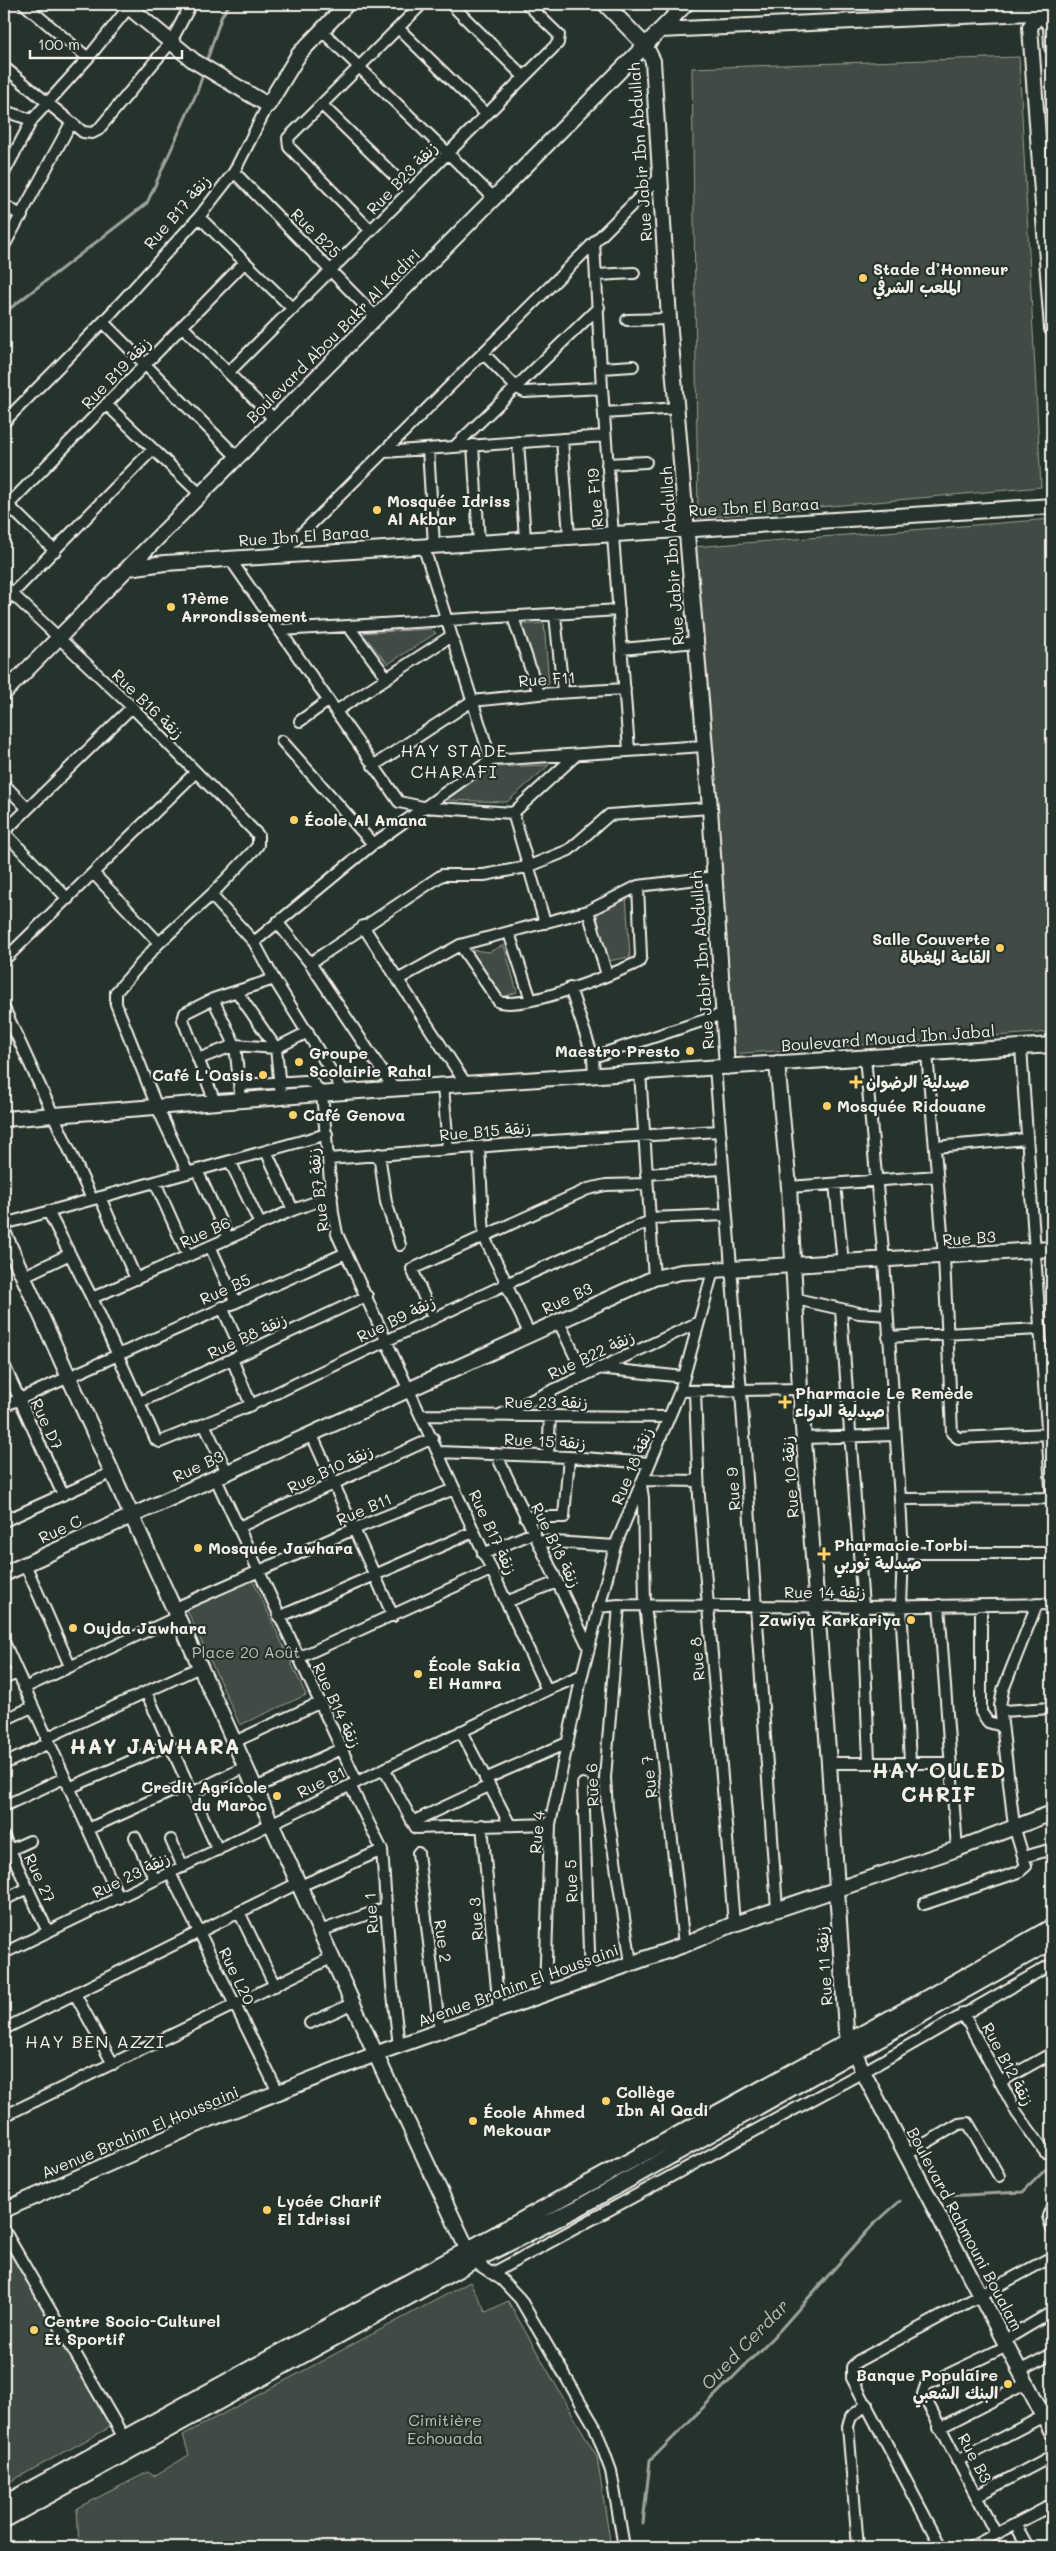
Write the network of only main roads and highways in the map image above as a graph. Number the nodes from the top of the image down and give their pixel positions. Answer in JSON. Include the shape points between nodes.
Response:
{"nodes":[{"id":1,"x":1052,"y":1927,"type":"edge"},
{"id":2,"x":1052,"y":1941,"type":"edge"},
{"id":3,"x":851,"y":2047,"type":"junction"},
{"id":4,"x":470,"y":2256,"type":"junction"},
{"id":5,"x":127,"y":2443,"type":"junction"},
{"id":6,"x":4,"y":2504,"type":"edge"},
{"id":7,"x":4,"y":2520,"type":"edge"}],
"edges":[{"from":1,"to":3,"type":"main road"},
{"from":2,"to":3,"type":"main road"},
{"from":3,"to":4,"type":"main road","via":[[569,2194]]},
{"from":3,"to":4,"type":"main road","via":[[578,2208]]},
{"from":4,"to":5,"type":"main road"},
{"from":5,"to":6,"type":"main road"},
{"from":5,"to":7,"type":"main road"}]}
